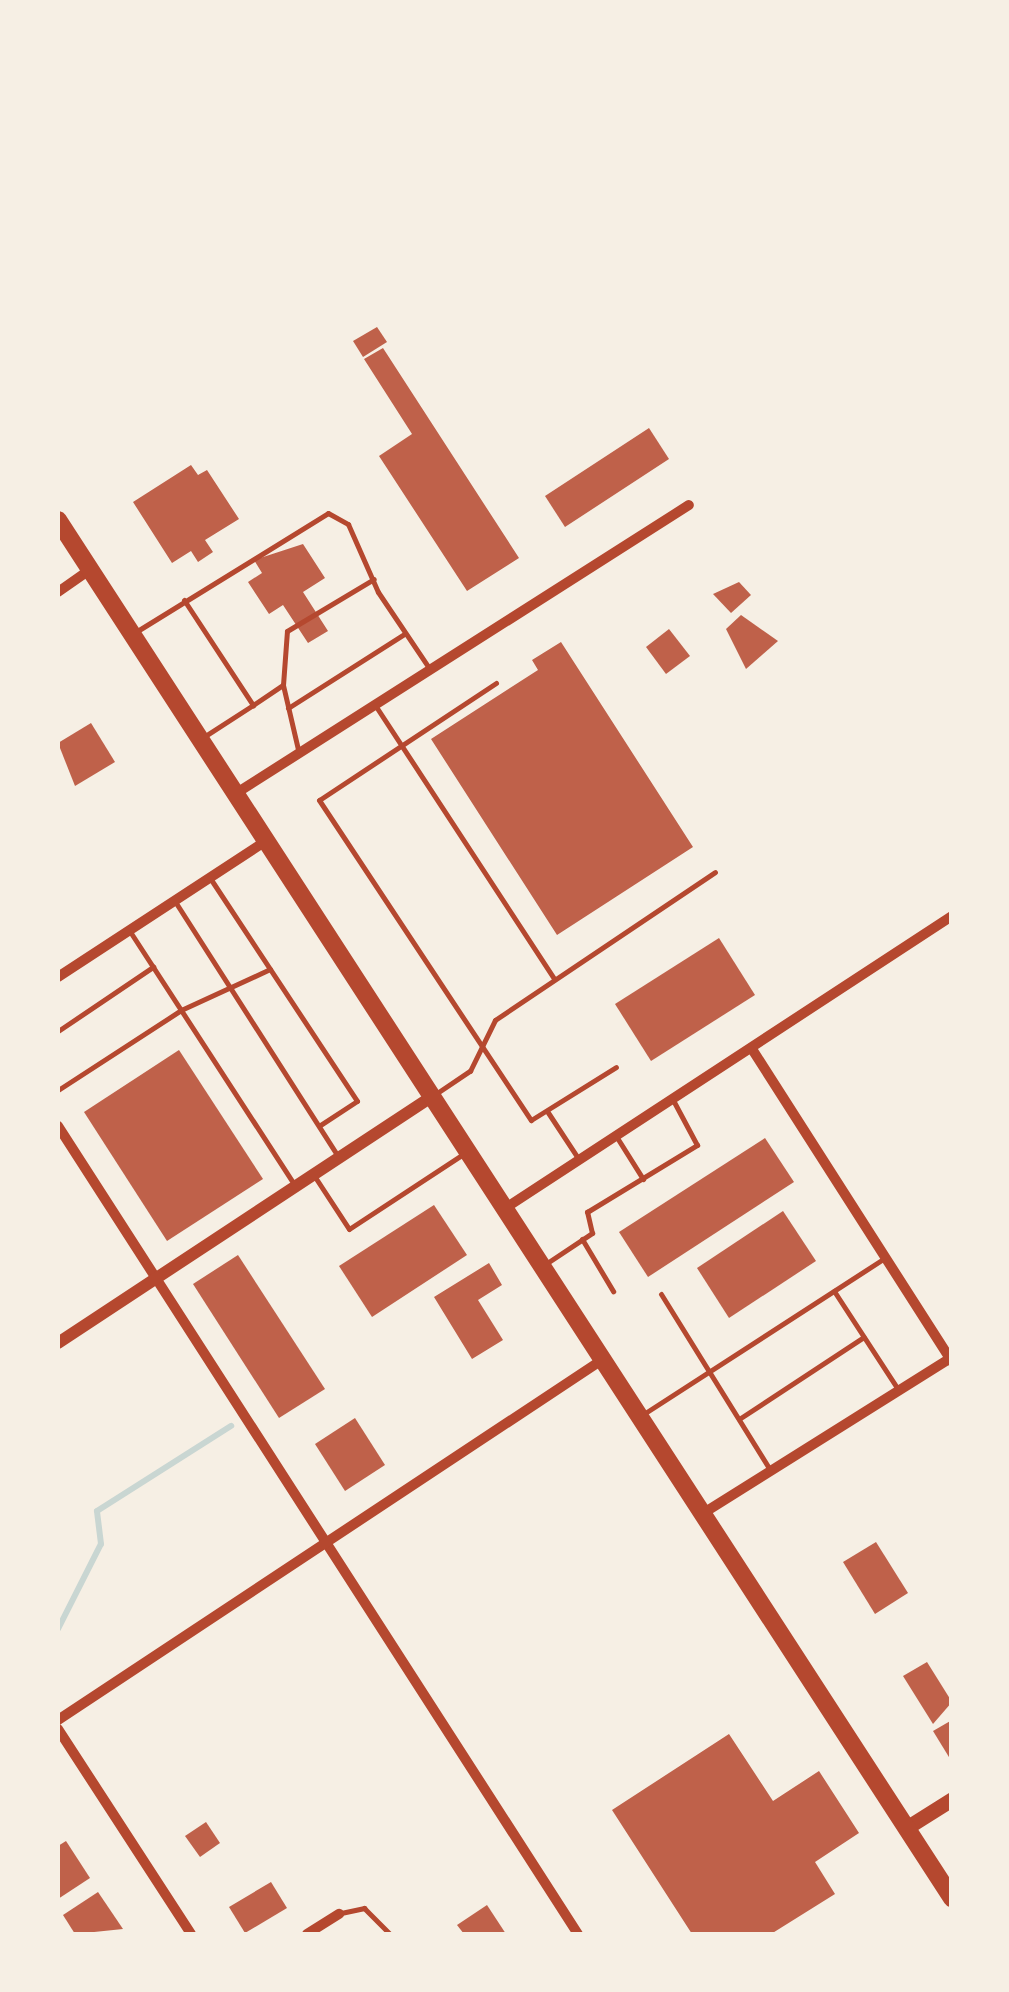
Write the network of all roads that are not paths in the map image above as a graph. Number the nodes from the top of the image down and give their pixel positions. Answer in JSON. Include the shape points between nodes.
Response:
{"nodes":[{"id":1,"x":689,"y":505,"type":"dead end"},
{"id":2,"x":58,"y":520,"type":"edge"},
{"id":3,"x":90,"y":570,"type":"junction"},
{"id":4,"x":374,"y":580,"type":"junction"},
{"id":5,"x":58,"y":592,"type":"edge"},
{"id":6,"x":184,"y":600,"type":"junction"},
{"id":7,"x":405,"y":633,"type":"junction"},
{"id":8,"x":132,"y":634,"type":"junction"},
{"id":9,"x":430,"y":670,"type":"junction"},
{"id":10,"x":496,"y":684,"type":"dead end"},
{"id":11,"x":283,"y":685,"type":"junction"},
{"id":12,"x":254,"y":704,"type":"junction"},
{"id":13,"x":375,"y":705,"type":"junction"},
{"id":14,"x":288,"y":708,"type":"junction"},
{"id":15,"x":200,"y":739,"type":"junction"},
{"id":16,"x":402,"y":746,"type":"junction"},
{"id":17,"x":299,"y":754,"type":"junction"},
{"id":18,"x":236,"y":794,"type":"junction"},
{"id":19,"x":266,"y":841,"type":"junction"},
{"id":20,"x":715,"y":872,"type":"dead end"},
{"id":21,"x":210,"y":877,"type":"junction"},
{"id":22,"x":174,"y":900,"type":"junction"},
{"id":23,"x":952,"y":916,"type":"edge"},
{"id":24,"x":129,"y":930,"type":"junction"},
{"id":25,"x":153,"y":967,"type":"junction"},
{"id":26,"x":270,"y":970,"type":"junction"},
{"id":27,"x":58,"y":977,"type":"edge"},
{"id":28,"x":554,"y":980,"type":"junction"},
{"id":29,"x":233,"y":992,"type":"junction"},
{"id":30,"x":181,"y":1010,"type":"junction"},
{"id":31,"x":58,"y":1031,"type":"edge"},
{"id":32,"x":752,"y":1048,"type":"junction"},
{"id":33,"x":483,"y":1050,"type":"junction"},
{"id":34,"x":616,"y":1067,"type":"dead end"},
{"id":35,"x":58,"y":1090,"type":"edge"},
{"id":36,"x":432,"y":1096,"type":"junction"},
{"id":37,"x":672,"y":1099,"type":"junction"},
{"id":38,"x":547,"y":1111,"type":"junction"},
{"id":39,"x":58,"y":1126,"type":"edge"},
{"id":40,"x":319,"y":1126,"type":"junction"},
{"id":41,"x":616,"y":1136,"type":"junction"},
{"id":42,"x":467,"y":1151,"type":"junction"},
{"id":43,"x":339,"y":1158,"type":"junction"},
{"id":44,"x":579,"y":1160,"type":"junction"},
{"id":45,"x":314,"y":1174,"type":"junction"},
{"id":46,"x":643,"y":1179,"type":"junction"},
{"id":47,"x":296,"y":1186,"type":"junction"},
{"id":48,"x":504,"y":1208,"type":"junction"},
{"id":49,"x":582,"y":1240,"type":"junction"},
{"id":50,"x":887,"y":1257,"type":"junction"},
{"id":51,"x":542,"y":1267,"type":"junction"},
{"id":52,"x":158,"y":1278,"type":"junction"},
{"id":53,"x":613,"y":1291,"type":"dead end"},
{"id":54,"x":834,"y":1291,"type":"junction"},
{"id":55,"x":661,"y":1294,"type":"dead end"},
{"id":56,"x":864,"y":1338,"type":"junction"},
{"id":57,"x":58,"y":1343,"type":"edge"},
{"id":58,"x":951,"y":1359,"type":"edge"},
{"id":59,"x":602,"y":1360,"type":"junction"},
{"id":60,"x":709,"y":1370,"type":"junction"},
{"id":61,"x":899,"y":1390,"type":"junction"},
{"id":62,"x":639,"y":1417,"type":"junction"},
{"id":63,"x":739,"y":1419,"type":"junction"},
{"id":64,"x":771,"y":1471,"type":"junction"},
{"id":65,"x":702,"y":1514,"type":"junction"},
{"id":66,"x":330,"y":1540,"type":"junction"},
{"id":67,"x":58,"y":1720,"type":"edge"},
{"id":68,"x":58,"y":1729,"type":"edge"},
{"id":69,"x":952,"y":1800,"type":"edge"},
{"id":70,"x":906,"y":1828,"type":"junction"},
{"id":71,"x":952,"y":1898,"type":"edge"},
{"id":72,"x":339,"y":1914,"type":"joint"},
{"id":73,"x":190,"y":1934,"type":"edge"},
{"id":74,"x":307,"y":1934,"type":"edge"},
{"id":75,"x":390,"y":1934,"type":"edge"},
{"id":76,"x":578,"y":1934,"type":"edge"}],
"edges":[{"from":1,"to":9,"type":"street"},
{"from":2,"to":3,"type":"main road"},
{"from":3,"to":5,"type":"street"},
{"from":3,"to":8,"type":"main road"},
{"from":4,"to":6,"type":"lane","via":[[348,524],[318,513]]},
{"from":4,"to":7,"type":"lane"},
{"from":4,"to":11,"type":"lane","via":[[287,631]]},
{"from":6,"to":8,"type":"lane"},
{"from":6,"to":12,"type":"lane"},
{"from":7,"to":9,"type":"lane"},
{"from":7,"to":14,"type":"lane"},
{"from":8,"to":15,"type":"main road"},
{"from":9,"to":13,"type":"street"},
{"from":10,"to":16,"type":"lane"},
{"from":11,"to":12,"type":"lane"},
{"from":11,"to":14,"type":"lane"},
{"from":12,"to":15,"type":"lane"},
{"from":13,"to":16,"type":"lane"},
{"from":13,"to":17,"type":"street"},
{"from":14,"to":17,"type":"lane"},
{"from":15,"to":18,"type":"main road"},
{"from":16,"to":28,"type":"lane"},
{"from":16,"to":33,"type":"lane","via":[[319,800]]},
{"from":17,"to":18,"type":"street"},
{"from":18,"to":19,"type":"main road"},
{"from":19,"to":21,"type":"street"},
{"from":19,"to":36,"type":"main road"},
{"from":20,"to":28,"type":"lane"},
{"from":21,"to":22,"type":"street"},
{"from":21,"to":26,"type":"lane"},
{"from":22,"to":24,"type":"street"},
{"from":22,"to":29,"type":"lane"},
{"from":23,"to":32,"type":"street"},
{"from":24,"to":25,"type":"lane"},
{"from":24,"to":27,"type":"street"},
{"from":25,"to":30,"type":"lane"},
{"from":25,"to":31,"type":"lane"},
{"from":26,"to":29,"type":"lane"},
{"from":26,"to":40,"type":"lane","via":[[357,1101]]},
{"from":28,"to":33,"type":"lane","via":[[495,1020]]},
{"from":29,"to":30,"type":"lane"},
{"from":29,"to":40,"type":"lane"},
{"from":30,"to":35,"type":"lane"},
{"from":30,"to":47,"type":"lane"},
{"from":32,"to":37,"type":"street"},
{"from":32,"to":50,"type":"street"},
{"from":33,"to":36,"type":"lane"},
{"from":33,"to":38,"type":"lane","via":[[531,1120]]},
{"from":34,"to":38,"type":"lane"},
{"from":36,"to":42,"type":"main road"},
{"from":36,"to":43,"type":"street"},
{"from":37,"to":41,"type":"street"},
{"from":37,"to":46,"type":"lane","via":[[697,1145]]},
{"from":38,"to":44,"type":"lane"},
{"from":39,"to":52,"type":"street"},
{"from":40,"to":43,"type":"lane"},
{"from":41,"to":44,"type":"street"},
{"from":41,"to":46,"type":"lane"},
{"from":42,"to":45,"type":"lane","via":[[349,1230]]},
{"from":42,"to":48,"type":"main road"},
{"from":43,"to":45,"type":"street"},
{"from":44,"to":48,"type":"street"},
{"from":45,"to":47,"type":"street"},
{"from":46,"to":49,"type":"lane","via":[[588,1212],[592,1232]]},
{"from":47,"to":52,"type":"street"},
{"from":48,"to":51,"type":"main road"},
{"from":49,"to":51,"type":"lane"},
{"from":49,"to":53,"type":"lane"},
{"from":50,"to":54,"type":"lane"},
{"from":50,"to":58,"type":"street"},
{"from":51,"to":59,"type":"main road"},
{"from":52,"to":57,"type":"street"},
{"from":52,"to":66,"type":"street"},
{"from":54,"to":56,"type":"lane"},
{"from":54,"to":60,"type":"lane"},
{"from":55,"to":60,"type":"lane"},
{"from":56,"to":61,"type":"lane"},
{"from":56,"to":63,"type":"lane"},
{"from":58,"to":61,"type":"street"},
{"from":59,"to":62,"type":"main road"},
{"from":59,"to":66,"type":"street"},
{"from":60,"to":62,"type":"lane"},
{"from":60,"to":63,"type":"lane"},
{"from":61,"to":64,"type":"street"},
{"from":62,"to":65,"type":"main road"},
{"from":63,"to":64,"type":"lane"},
{"from":64,"to":65,"type":"street"},
{"from":65,"to":70,"type":"main road"},
{"from":66,"to":67,"type":"street"},
{"from":66,"to":76,"type":"street"},
{"from":68,"to":73,"type":"street"},
{"from":69,"to":70,"type":"main road"},
{"from":70,"to":71,"type":"main road"},
{"from":72,"to":74,"type":"street"},
{"from":72,"to":75,"type":"lane","via":[[364,1908]]}]}
